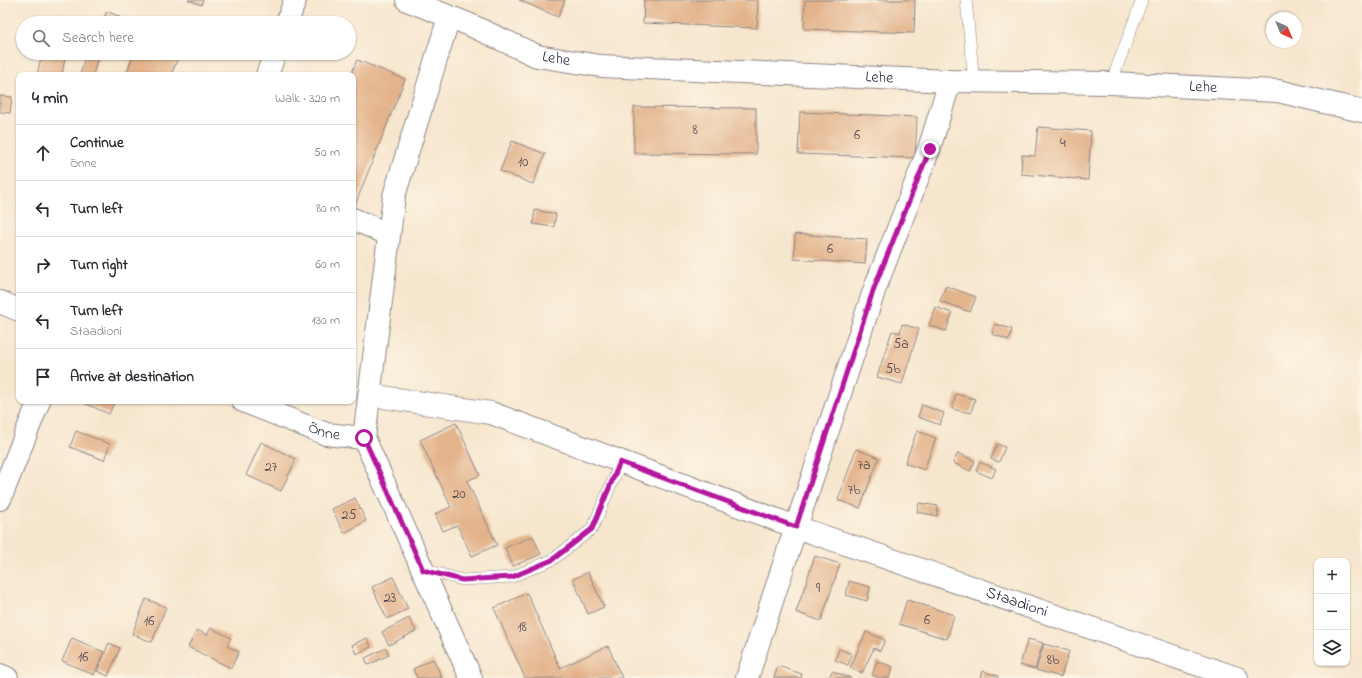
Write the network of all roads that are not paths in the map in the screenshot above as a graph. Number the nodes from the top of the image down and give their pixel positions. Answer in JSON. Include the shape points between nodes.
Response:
{"nodes":[{"id":1,"x":295,"y":0,"type":"edge"},
{"id":2,"x":407,"y":0,"type":"edge"},
{"id":3,"x":966,"y":0,"type":"edge"},
{"id":4,"x":1142,"y":0,"type":"edge"},
{"id":5,"x":289,"y":16,"type":"edge"},
{"id":6,"x":449,"y":18,"type":"junction"},
{"id":7,"x":272,"y":60,"type":"edge"},
{"id":8,"x":268,"y":72,"type":"edge"},
{"id":9,"x":950,"y":81,"type":"junction"},
{"id":10,"x":974,"y":82,"type":"junction"},
{"id":11,"x":1111,"y":83,"type":"junction"},
{"id":12,"x":1362,"y":111,"type":"edge"},
{"id":13,"x":356,"y":220,"type":"edge"},
{"id":14,"x":388,"y":234,"type":"junction"},
{"id":15,"x":0,"y":302,"type":"edge"},
{"id":16,"x":16,"y":309,"type":"edge"},
{"id":17,"x":369,"y":395,"type":"junction"},
{"id":18,"x":38,"y":404,"type":"edge"},
{"id":19,"x":251,"y":404,"type":"edge"},
{"id":20,"x":364,"y":438,"type":"junction"},
{"id":21,"x":620,"y":462,"type":"junction"},
{"id":22,"x":0,"y":499,"type":"edge"},
{"id":23,"x":796,"y":527,"type":"junction"},
{"id":24,"x":423,"y":570,"type":"junction"},
{"id":25,"x":0,"y":675,"type":"edge"},
{"id":26,"x":8,"y":678,"type":"edge"},
{"id":27,"x":471,"y":678,"type":"edge"},
{"id":28,"x":747,"y":678,"type":"edge"},
{"id":29,"x":1237,"y":678,"type":"edge"}],
"edges":[{"from":1,"to":5,"type":"street"},
{"from":2,"to":6,"type":"street","name":"Lehe"},
{"from":3,"to":10,"type":"lane"},
{"from":4,"to":11,"type":"lane"},
{"from":6,"to":9,"type":"street","name":"Lehe","via":[[468,24],[537,56],[600,66]]},
{"from":6,"to":14,"type":"street","via":[[394,196]]},
{"from":7,"to":8,"type":"street"},
{"from":9,"to":10,"type":"street","name":"Lehe"},
{"from":9,"to":23,"type":"street","via":[[930,149],[874,288]]},
{"from":10,"to":11,"type":"street","name":"Lehe"},
{"from":11,"to":12,"type":"street","name":"Lehe","via":[[1278,91]]},
{"from":13,"to":14,"type":"street"},
{"from":14,"to":17,"type":"street"},
{"from":15,"to":16,"type":"street"},
{"from":17,"to":20,"type":"street"},
{"from":17,"to":21,"type":"street","name":"Staadioni","via":[[491,413]]},
{"from":18,"to":22,"type":"street"},
{"from":19,"to":20,"type":"street","name":"Õnne","via":[[326,434]]},
{"from":20,"to":24,"type":"street","name":"Õnne"},
{"from":21,"to":23,"type":"street","name":"Staadioni"},
{"from":21,"to":24,"type":"lane","via":[[592,529],[552,560],[512,577],[462,580]]},
{"from":23,"to":28,"type":"street"},
{"from":23,"to":29,"type":"street","name":"Staadioni"},
{"from":24,"to":27,"type":"street","name":"Õnne"},
{"from":25,"to":26,"type":"street"}]}
